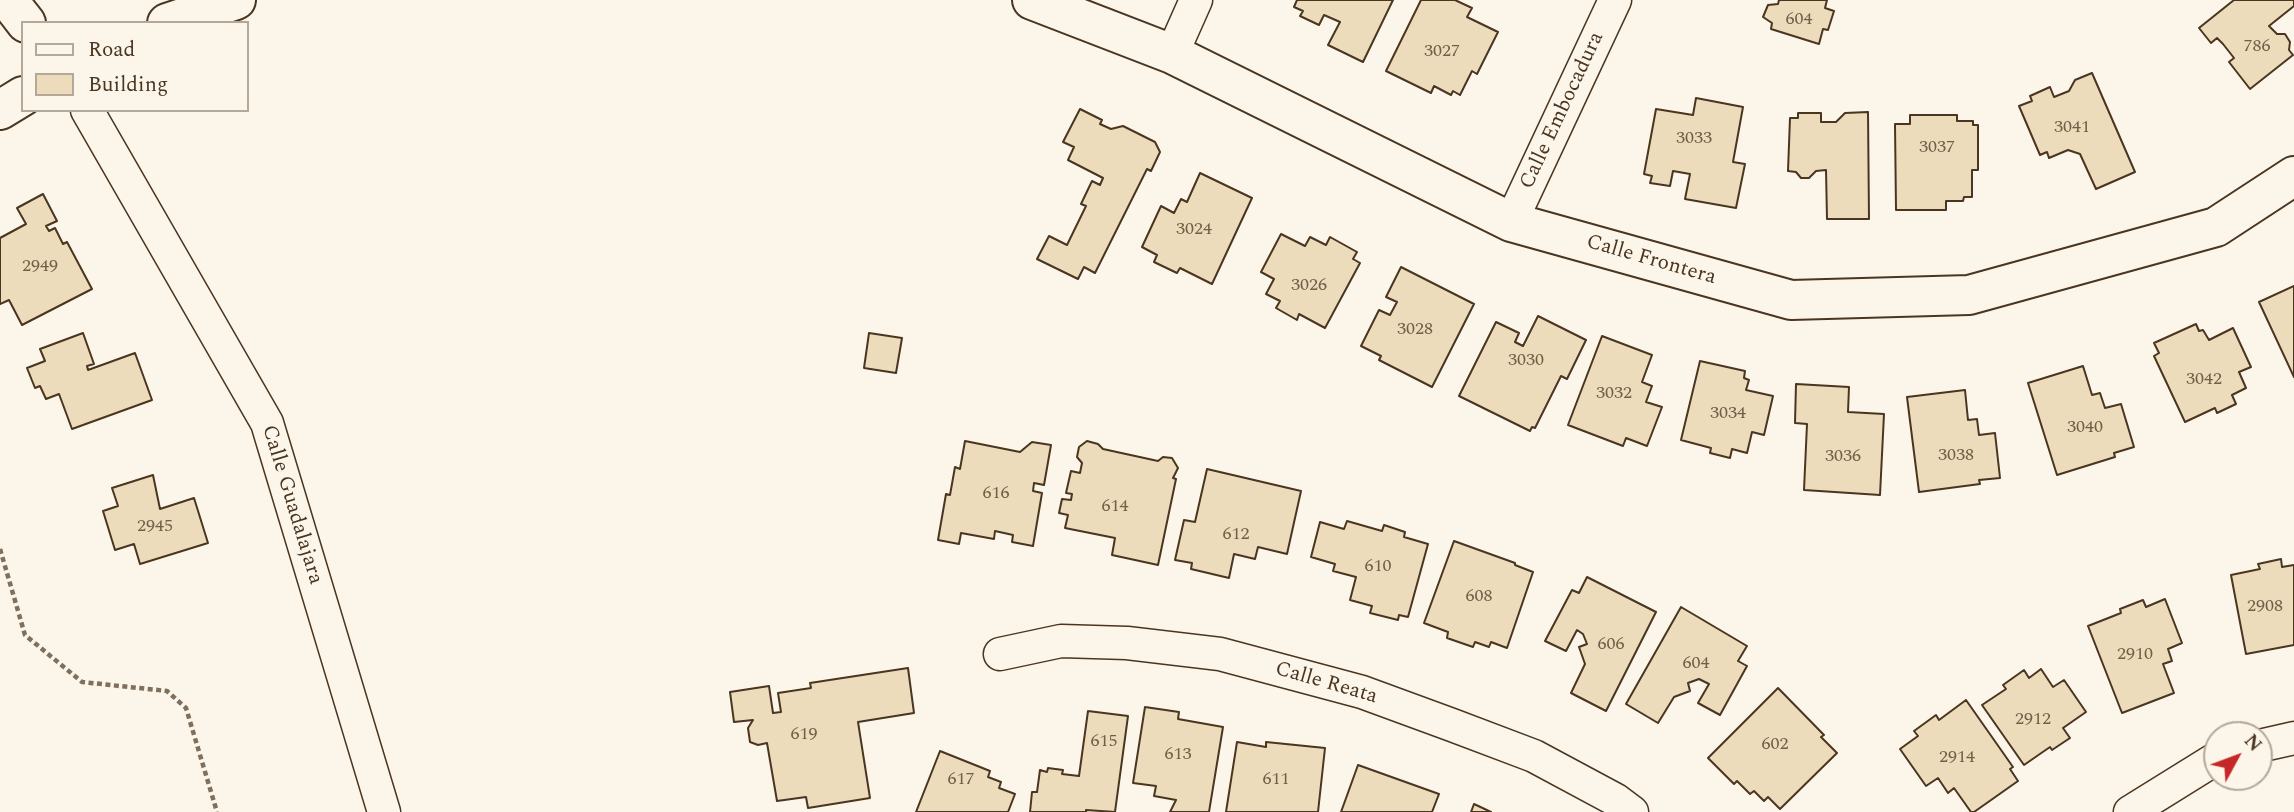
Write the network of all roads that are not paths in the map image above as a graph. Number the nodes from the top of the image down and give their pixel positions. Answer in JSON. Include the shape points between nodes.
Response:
{"nodes":[{"id":1,"x":8,"y":0,"type":"edge"},
{"id":2,"x":34,"y":0,"type":"edge"},
{"id":3,"x":236,"y":0,"type":"edge"},
{"id":4,"x":1032,"y":0,"type":"edge"},
{"id":5,"x":1196,"y":0,"type":"edge"},
{"id":6,"x":1615,"y":0,"type":"edge"},
{"id":7,"x":24,"y":21,"type":"edge"},
{"id":8,"x":43,"y":21,"type":"edge"},
{"id":9,"x":173,"y":21,"type":"edge"},
{"id":10,"x":1172,"y":54,"type":"junction"},
{"id":11,"x":21,"y":97,"type":"edge"},
{"id":12,"x":0,"y":110,"type":"edge"},
{"id":13,"x":88,"y":112,"type":"edge"},
{"id":14,"x":2294,"y":176,"type":"edge"},
{"id":15,"x":1511,"y":222,"type":"junction"},
{"id":16,"x":1000,"y":654,"type":"dead end"},
{"id":17,"x":2294,"y":738,"type":"edge"},
{"id":18,"x":2273,"y":743,"type":"edge"},
{"id":19,"x":2203,"y":767,"type":"edge"},
{"id":20,"x":384,"y":812,"type":"edge"},
{"id":21,"x":1632,"y":812,"type":"edge"},
{"id":22,"x":2130,"y":812,"type":"edge"}],
"edges":[{"from":1,"to":7,"type":"street"},
{"from":2,"to":8,"type":"street"},
{"from":3,"to":9,"type":"street"},
{"from":4,"to":10,"type":"street","name":"Calle Frontera"},
{"from":5,"to":10,"type":"street"},
{"from":6,"to":15,"type":"street","name":"Calle Embocadura"},
{"from":10,"to":15,"type":"street","name":"Calle Frontera"},
{"from":11,"to":12,"type":"street"},
{"from":13,"to":20,"type":"street","name":"Calle Guadalajara","via":[[267,423]]},
{"from":14,"to":15,"type":"street","name":"Calle Frontera","via":[[2216,227],[1969,295],[1791,300]]},
{"from":16,"to":21,"type":"street","name":"Calle Reata","via":[[1061,641],[1220,654],[1362,692],[1534,756]]},
{"from":17,"to":18,"type":"street"},
{"from":19,"to":22,"type":"street"}]}
